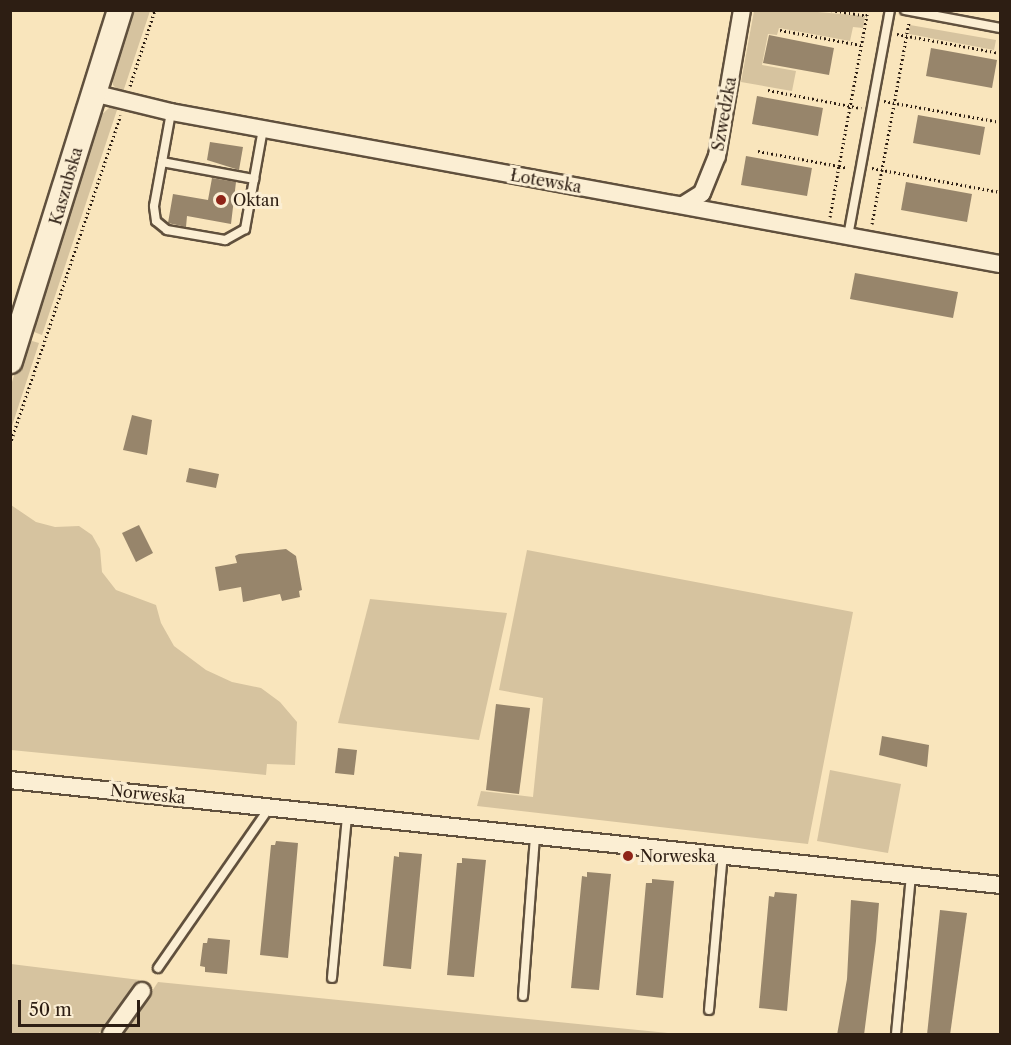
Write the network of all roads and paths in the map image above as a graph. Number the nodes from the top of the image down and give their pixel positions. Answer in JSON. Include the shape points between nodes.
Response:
{"nodes":[{"id":1,"x":120,"y":10,"type":"edge"},
{"id":2,"x":155,"y":10,"type":"edge"},
{"id":3,"x":742,"y":10,"type":"edge"},
{"id":4,"x":831,"y":10,"type":"edge"},
{"id":5,"x":868,"y":10,"type":"edge"},
{"id":6,"x":890,"y":10,"type":"edge"},
{"id":7,"x":908,"y":11,"type":"edge"},
{"id":8,"x":867,"y":16,"type":"junction"},
{"id":9,"x":1000,"y":28,"type":"edge"},
{"id":10,"x":780,"y":30,"type":"dead end"},
{"id":11,"x":886,"y":32,"type":"junction"},
{"id":12,"x":907,"y":36,"type":"junction"},
{"id":13,"x":861,"y":45,"type":"junction"},
{"id":14,"x":1000,"y":53,"type":"edge"},
{"id":15,"x":768,"y":90,"type":"dead end"},
{"id":16,"x":93,"y":93,"type":"junction"},
{"id":17,"x":125,"y":102,"type":"junction"},
{"id":18,"x":894,"y":103,"type":"junction"},
{"id":19,"x":850,"y":106,"type":"junction"},
{"id":20,"x":171,"y":112,"type":"junction"},
{"id":21,"x":1000,"y":122,"type":"edge"},
{"id":22,"x":263,"y":129,"type":"junction"},
{"id":23,"x":758,"y":151,"type":"dead end"},
{"id":24,"x":162,"y":162,"type":"junction"},
{"id":25,"x":839,"y":166,"type":"junction"},
{"id":26,"x":882,"y":170,"type":"junction"},
{"id":27,"x":254,"y":179,"type":"junction"},
{"id":28,"x":1000,"y":192,"type":"edge"},
{"id":29,"x":683,"y":206,"type":"junction"},
{"id":30,"x":830,"y":216,"type":"dead end"},
{"id":31,"x":872,"y":224,"type":"dead end"},
{"id":32,"x":848,"y":236,"type":"junction"},
{"id":33,"x":1000,"y":264,"type":"edge"},
{"id":34,"x":10,"y":361,"type":"edge"},
{"id":35,"x":10,"y":444,"type":"edge"},
{"id":36,"x":10,"y":780,"type":"edge"},
{"id":37,"x":271,"y":807,"type":"junction"},
{"id":38,"x":347,"y":815,"type":"junction"},
{"id":39,"x":535,"y":835,"type":"junction"},
{"id":40,"x":723,"y":854,"type":"junction"},
{"id":41,"x":911,"y":875,"type":"junction"},
{"id":42,"x":1000,"y":885,"type":"edge"},
{"id":43,"x":158,"y":968,"type":"dead end"},
{"id":44,"x":332,"y":978,"type":"dead end"},
{"id":45,"x":142,"y":990,"type":"dead end"},
{"id":46,"x":523,"y":996,"type":"dead end"},
{"id":47,"x":709,"y":1010,"type":"dead end"},
{"id":48,"x":111,"y":1035,"type":"edge"},
{"id":49,"x":896,"y":1035,"type":"edge"}],
"edges":[{"from":1,"to":16,"type":"main road","name":"Kaszubska"},
{"from":2,"to":17,"type":"path"},
{"from":3,"to":29,"type":"street","name":"Szwedzka","via":[[717,156],[702,192]]},
{"from":4,"to":8,"type":"path"},
{"from":5,"to":8,"type":"path"},
{"from":6,"to":11,"type":"lane"},
{"from":7,"to":9,"type":"lane"},
{"from":7,"to":12,"type":"path"},
{"from":8,"to":13,"type":"path"},
{"from":10,"to":13,"type":"path"},
{"from":11,"to":12,"type":"path"},
{"from":11,"to":32,"type":"lane"},
{"from":12,"to":14,"type":"path"},
{"from":12,"to":18,"type":"path"},
{"from":13,"to":19,"type":"path"},
{"from":15,"to":19,"type":"path"},
{"from":16,"to":17,"type":"street","name":"Łotewska"},
{"from":16,"to":34,"type":"main road","name":"Kaszubska"},
{"from":17,"to":20,"type":"street","name":"Łotewska"},
{"from":17,"to":35,"type":"path"},
{"from":18,"to":21,"type":"path"},
{"from":18,"to":26,"type":"path"},
{"from":19,"to":25,"type":"path"},
{"from":20,"to":22,"type":"street","name":"Łotewska"},
{"from":20,"to":24,"type":"lane"},
{"from":22,"to":27,"type":"lane"},
{"from":22,"to":29,"type":"street","name":"Łotewska"},
{"from":23,"to":25,"type":"path"},
{"from":24,"to":27,"type":"lane"},
{"from":24,"to":27,"type":"lane","via":[[154,214],[159,225],[167,230],[225,240],[239,235],[246,229]]},
{"from":25,"to":30,"type":"path"},
{"from":26,"to":28,"type":"path"},
{"from":26,"to":31,"type":"path"},
{"from":29,"to":32,"type":"street","name":"Łotewska"},
{"from":32,"to":33,"type":"street","name":"Łotewska"},
{"from":36,"to":37,"type":"street","name":"Norweska"},
{"from":37,"to":38,"type":"street","name":"Norweska"},
{"from":37,"to":43,"type":"lane"},
{"from":38,"to":39,"type":"street","name":"Norweska"},
{"from":38,"to":44,"type":"lane"},
{"from":39,"to":40,"type":"street","name":"Norweska"},
{"from":39,"to":46,"type":"lane"},
{"from":40,"to":41,"type":"street","name":"Norweska"},
{"from":40,"to":47,"type":"lane"},
{"from":41,"to":42,"type":"street","name":"Norweska"},
{"from":41,"to":49,"type":"lane"},
{"from":45,"to":48,"type":"street"}]}
